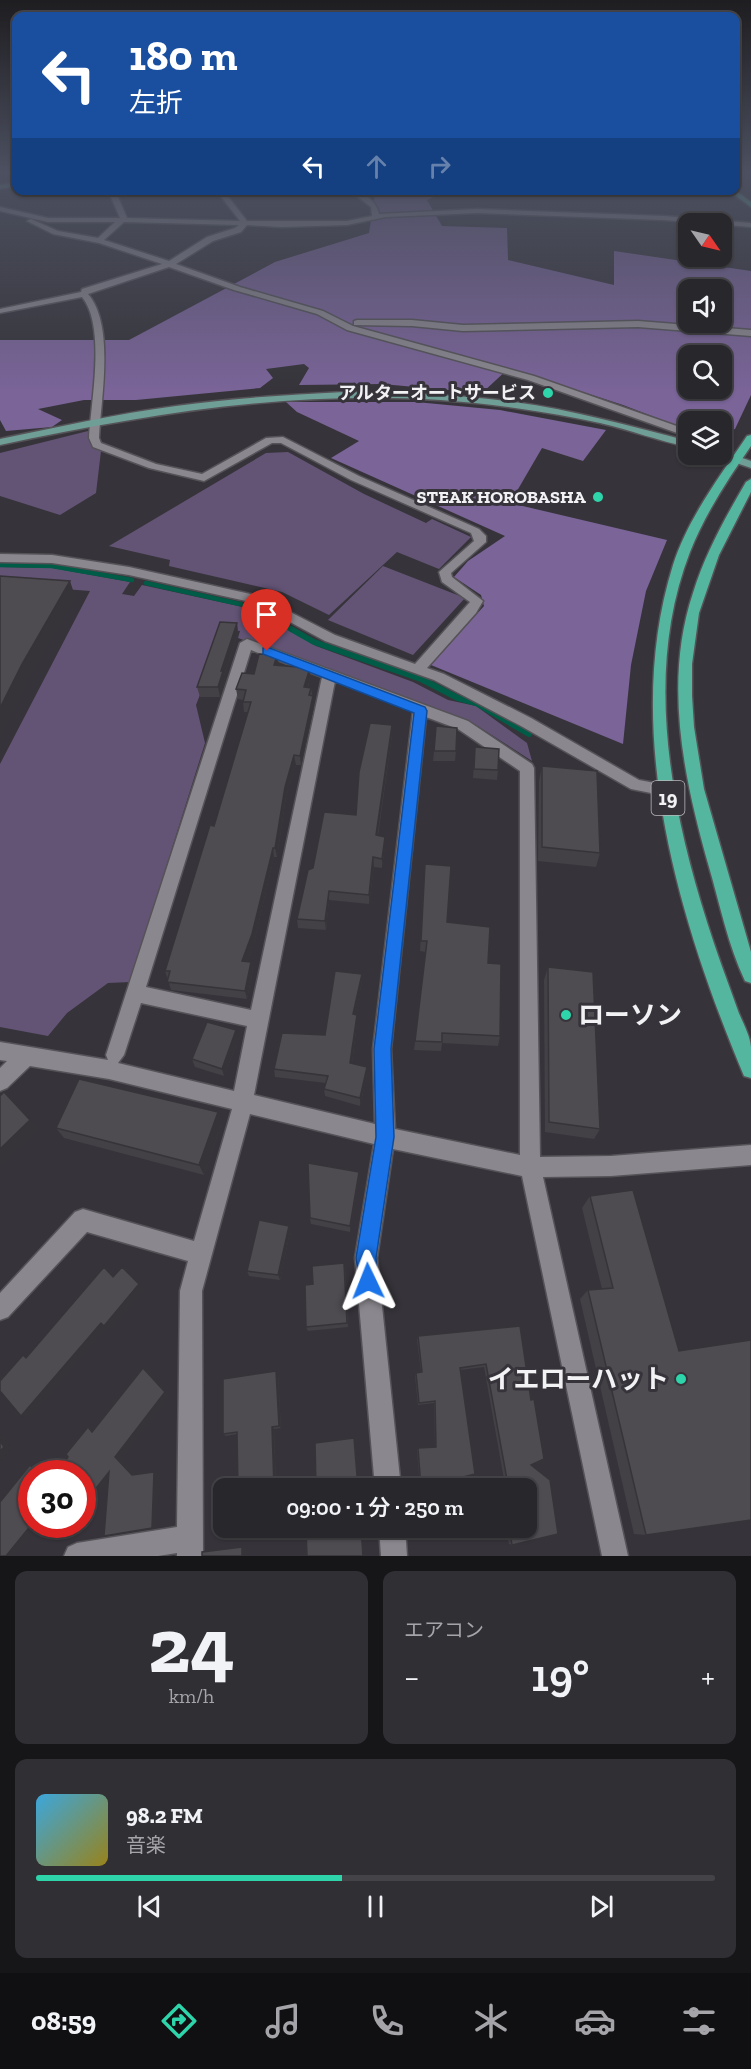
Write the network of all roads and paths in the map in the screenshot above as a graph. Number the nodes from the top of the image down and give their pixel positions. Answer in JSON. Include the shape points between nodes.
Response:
{"nodes":[{"id":1,"x":116,"y":246,"type":"edge"},
{"id":2,"x":199,"y":246,"type":"edge"},
{"id":3,"x":170,"y":264,"type":"junction"},
{"id":4,"x":84,"y":294,"type":"junction"},
{"id":5,"x":0,"y":311,"type":"edge"},
{"id":6,"x":339,"y":321,"type":"junction"},
{"id":7,"x":751,"y":333,"type":"edge"},
{"id":8,"x":95,"y":421,"type":"junction"},
{"id":9,"x":678,"y":429,"type":"edge"},
{"id":10,"x":751,"y":438,"type":"edge"},
{"id":11,"x":678,"y":441,"type":"edge"},
{"id":12,"x":0,"y":442,"type":"edge"},
{"id":13,"x":732,"y":458,"type":"edge"},
{"id":14,"x":736,"y":460,"type":"junction"},
{"id":15,"x":751,"y":465,"type":"edge"},
{"id":16,"x":751,"y":482,"type":"edge"},
{"id":17,"x":0,"y":558,"type":"edge"},
{"id":18,"x":417,"y":669,"type":"junction"},
{"id":19,"x":329,"y":676,"type":"junction"},
{"id":20,"x":420,"y":711,"type":"junction"},
{"id":21,"x":666,"y":790,"type":"junction"},
{"id":22,"x":747,"y":955,"type":"edge"},
{"id":23,"x":751,"y":975,"type":"edge"},
{"id":24,"x":135,"y":993,"type":"junction"},
{"id":25,"x":259,"y":1020,"type":"junction"},
{"id":26,"x":0,"y":1051,"type":"edge"},
{"id":27,"x":28,"y":1055,"type":"junction"},
{"id":28,"x":115,"y":1055,"type":"dead end"},
{"id":29,"x":751,"y":1069,"type":"edge"},
{"id":30,"x":0,"y":1081,"type":"edge"},
{"id":31,"x":243,"y":1104,"type":"junction"},
{"id":32,"x":385,"y":1137,"type":"junction"},
{"id":33,"x":751,"y":1155,"type":"edge"},
{"id":34,"x":530,"y":1167,"type":"junction"},
{"id":35,"x":201,"y":1254,"type":"junction"},
{"id":36,"x":0,"y":1309,"type":"edge"},
{"id":37,"x":387,"y":1478,"type":"edge"},
{"id":38,"x":393,"y":1538,"type":"edge"},
{"id":39,"x":190,"y":1547,"type":"edge"},
{"id":40,"x":77,"y":1556,"type":"edge"},
{"id":41,"x":394,"y":1556,"type":"edge"},
{"id":42,"x":615,"y":1556,"type":"edge"}],
"edges":[{"from":1,"to":3,"type":"street"},
{"from":2,"to":3,"type":"street"},
{"from":3,"to":4,"type":"street"},
{"from":3,"to":6,"type":"street"},
{"from":4,"to":5,"type":"street"},
{"from":4,"to":8,"type":"street","via":[[93,306],[97,334]]},
{"from":6,"to":7,"type":"street","via":[[464,328],[638,324]]},
{"from":6,"to":9,"type":"street","via":[[350,328],[583,394]]},
{"from":8,"to":11,"type":"street","via":[[271,396],[402,395],[549,410]]},
{"from":8,"to":12,"type":"street"},
{"from":8,"to":18,"type":"street","via":[[97,445],[153,466],[204,478],[270,440],[283,440],[355,478],[475,531],[480,542],[445,572],[446,579],[477,601]]},
{"from":10,"to":14,"type":"main road","number":"19"},
{"from":13,"to":14,"type":"street"},
{"from":14,"to":15,"type":"street"},
{"from":14,"to":21,"type":"main road","number":"19","via":[[679,564],[664,629],[660,717]]},
{"from":16,"to":22,"type":"main road","number":"19","via":[[700,588],[689,632],[683,686],[688,741],[706,828]]},
{"from":17,"to":18,"type":"street","via":[[52,559],[129,571],[259,600],[330,638]]},
{"from":18,"to":21,"type":"street","via":[[526,722],[636,785]]},
{"from":19,"to":20,"type":"street"},
{"from":19,"to":24,"type":"street","via":[[247,643]]},
{"from":19,"to":25,"type":"street"},
{"from":20,"to":32,"type":"street","via":[[382,1049]]},
{"from":20,"to":34,"type":"street","via":[[463,725],[527,768]]},
{"from":21,"to":29,"type":"main road","number":"19","via":[[703,937]]},
{"from":22,"to":23,"type":"main road","number":"19"},
{"from":24,"to":25,"type":"street"},
{"from":24,"to":28,"type":"street"},
{"from":25,"to":31,"type":"street"},
{"from":26,"to":27,"type":"street"},
{"from":27,"to":30,"type":"street"},
{"from":27,"to":31,"type":"street","via":[[108,1070]]},
{"from":31,"to":32,"type":"street"},
{"from":31,"to":35,"type":"street"},
{"from":32,"to":34,"type":"street"},
{"from":32,"to":37,"type":"street","via":[[366,1258]]},
{"from":33,"to":34,"type":"street","via":[[611,1166]]},
{"from":34,"to":42,"type":"street"},
{"from":35,"to":36,"type":"street","via":[[83,1220]]},
{"from":35,"to":39,"type":"street","via":[[191,1291]]},
{"from":38,"to":41,"type":"street"},
{"from":39,"to":40,"type":"street"}]}
